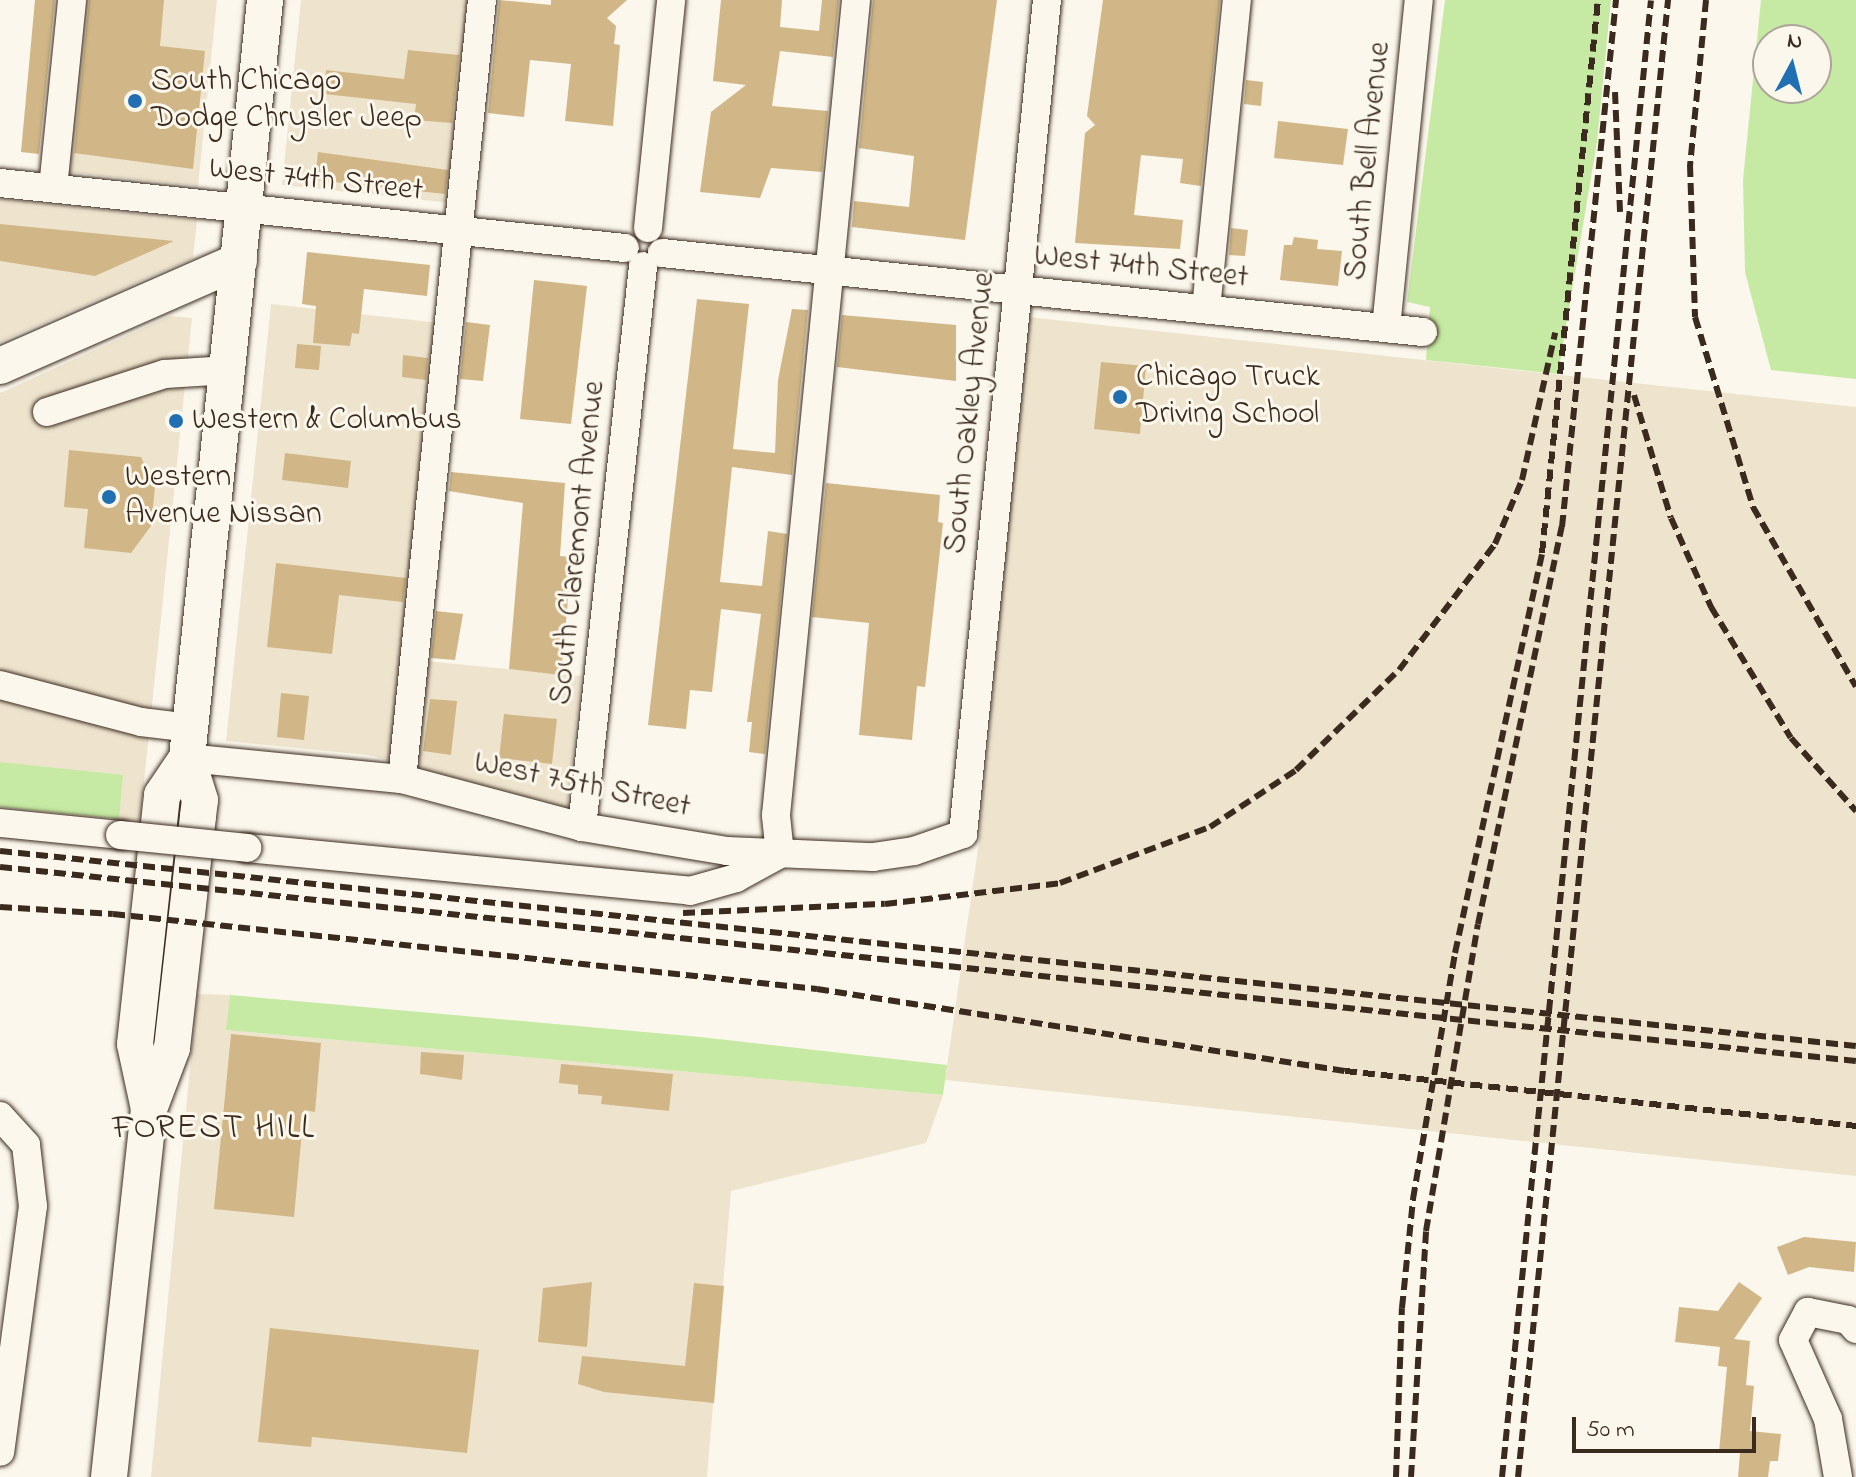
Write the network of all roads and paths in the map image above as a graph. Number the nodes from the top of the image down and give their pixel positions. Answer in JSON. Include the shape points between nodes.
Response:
{"nodes":[{"id":1,"x":72,"y":0,"type":"edge"},
{"id":2,"x":265,"y":0,"type":"edge"},
{"id":3,"x":482,"y":0,"type":"edge"},
{"id":4,"x":671,"y":0,"type":"edge"},
{"id":5,"x":856,"y":0,"type":"edge"},
{"id":6,"x":1047,"y":0,"type":"edge"},
{"id":7,"x":1237,"y":0,"type":"edge"},
{"id":8,"x":1419,"y":0,"type":"edge"},
{"id":9,"x":0,"y":183,"type":"edge"},
{"id":10,"x":53,"y":188,"type":"junction"},
{"id":11,"x":244,"y":208,"type":"junction"},
{"id":12,"x":458,"y":231,"type":"junction"},
{"id":13,"x":644,"y":249,"type":"junction"},
{"id":14,"x":239,"y":261,"type":"junction"},
{"id":15,"x":827,"y":270,"type":"junction"},
{"id":16,"x":1018,"y":290,"type":"junction"},
{"id":17,"x":1206,"y":309,"type":"junction"},
{"id":18,"x":1386,"y":328,"type":"junction"},
{"id":19,"x":1423,"y":332,"type":"dead end"},
{"id":20,"x":0,"y":366,"type":"edge"},
{"id":21,"x":229,"y":370,"type":"junction"},
{"id":22,"x":47,"y":412,"type":"dead end"},
{"id":23,"x":0,"y":685,"type":"edge"},
{"id":24,"x":188,"y":743,"type":"junction"},
{"id":25,"x":402,"y":779,"type":"junction"},
{"id":26,"x":0,"y":823,"type":"edge"},
{"id":27,"x":582,"y":827,"type":"junction"},
{"id":28,"x":963,"y":834,"type":"joint"},
{"id":29,"x":780,"y":854,"type":"junction"},
{"id":30,"x":0,"y":1116,"type":"edge"},
{"id":31,"x":1856,"y":1329,"type":"edge"},
{"id":32,"x":0,"y":1452,"type":"edge"},
{"id":33,"x":1856,"y":1462,"type":"edge"},
{"id":34,"x":109,"y":1477,"type":"edge"},
{"id":35,"x":1838,"y":1477,"type":"edge"}],
"edges":[{"from":1,"to":10,"type":"street"},
{"from":2,"to":11,"type":"main road"},
{"from":3,"to":12,"type":"street"},
{"from":4,"to":13,"type":"street","name":"South Claremont Avenue"},
{"from":5,"to":15,"type":"street"},
{"from":6,"to":16,"type":"street","name":"South Oakley Avenue"},
{"from":7,"to":17,"type":"street"},
{"from":8,"to":18,"type":"street","name":"South Bell Avenue"},
{"from":9,"to":10,"type":"street","name":"West 74th Street"},
{"from":10,"to":11,"type":"street","name":"West 74th Street"},
{"from":11,"to":12,"type":"street","name":"West 74th Street"},
{"from":11,"to":14,"type":"main road"},
{"from":12,"to":13,"type":"street","name":"West 74th Street"},
{"from":12,"to":25,"type":"street"},
{"from":13,"to":15,"type":"street","name":"West 74th Street"},
{"from":13,"to":27,"type":"street","name":"South Claremont Avenue"},
{"from":14,"to":20,"type":"main road"},
{"from":14,"to":21,"type":"main road"},
{"from":15,"to":16,"type":"street","name":"West 74th Street"},
{"from":15,"to":29,"type":"street","via":[[776,815]]},
{"from":16,"to":17,"type":"street","name":"West 74th Street"},
{"from":16,"to":28,"type":"street","name":"South Oakley Avenue"},
{"from":17,"to":18,"type":"street","name":"West 74th Street"},
{"from":18,"to":19,"type":"street","name":"West 74th Street"},
{"from":21,"to":22,"type":"street","via":[[165,374]]},
{"from":21,"to":24,"type":"main road"},
{"from":23,"to":24,"type":"street","name":"West 75th Street","via":[[141,722]]},
{"from":24,"to":25,"type":"street","name":"West 75th Street"},
{"from":24,"to":34,"type":"main road","via":[[162,795],[135,1044],[149,1109]]},
{"from":25,"to":27,"type":"street","name":"West 75th Street"},
{"from":26,"to":29,"type":"street","bridge":true,"via":[[690,891],[736,878]]},
{"from":27,"to":29,"type":"street","name":"West 75th Street"},
{"from":28,"to":29,"type":"street","name":"West 75th Street","via":[[914,851],[873,857]]},
{"from":30,"to":32,"type":"street","via":[[26,1145],[33,1206]]},
{"from":31,"to":35,"type":"street","via":[[1848,1320],[1808,1312],[1793,1340],[1828,1419]]},
{"from":33,"to":35,"type":"street"}]}
